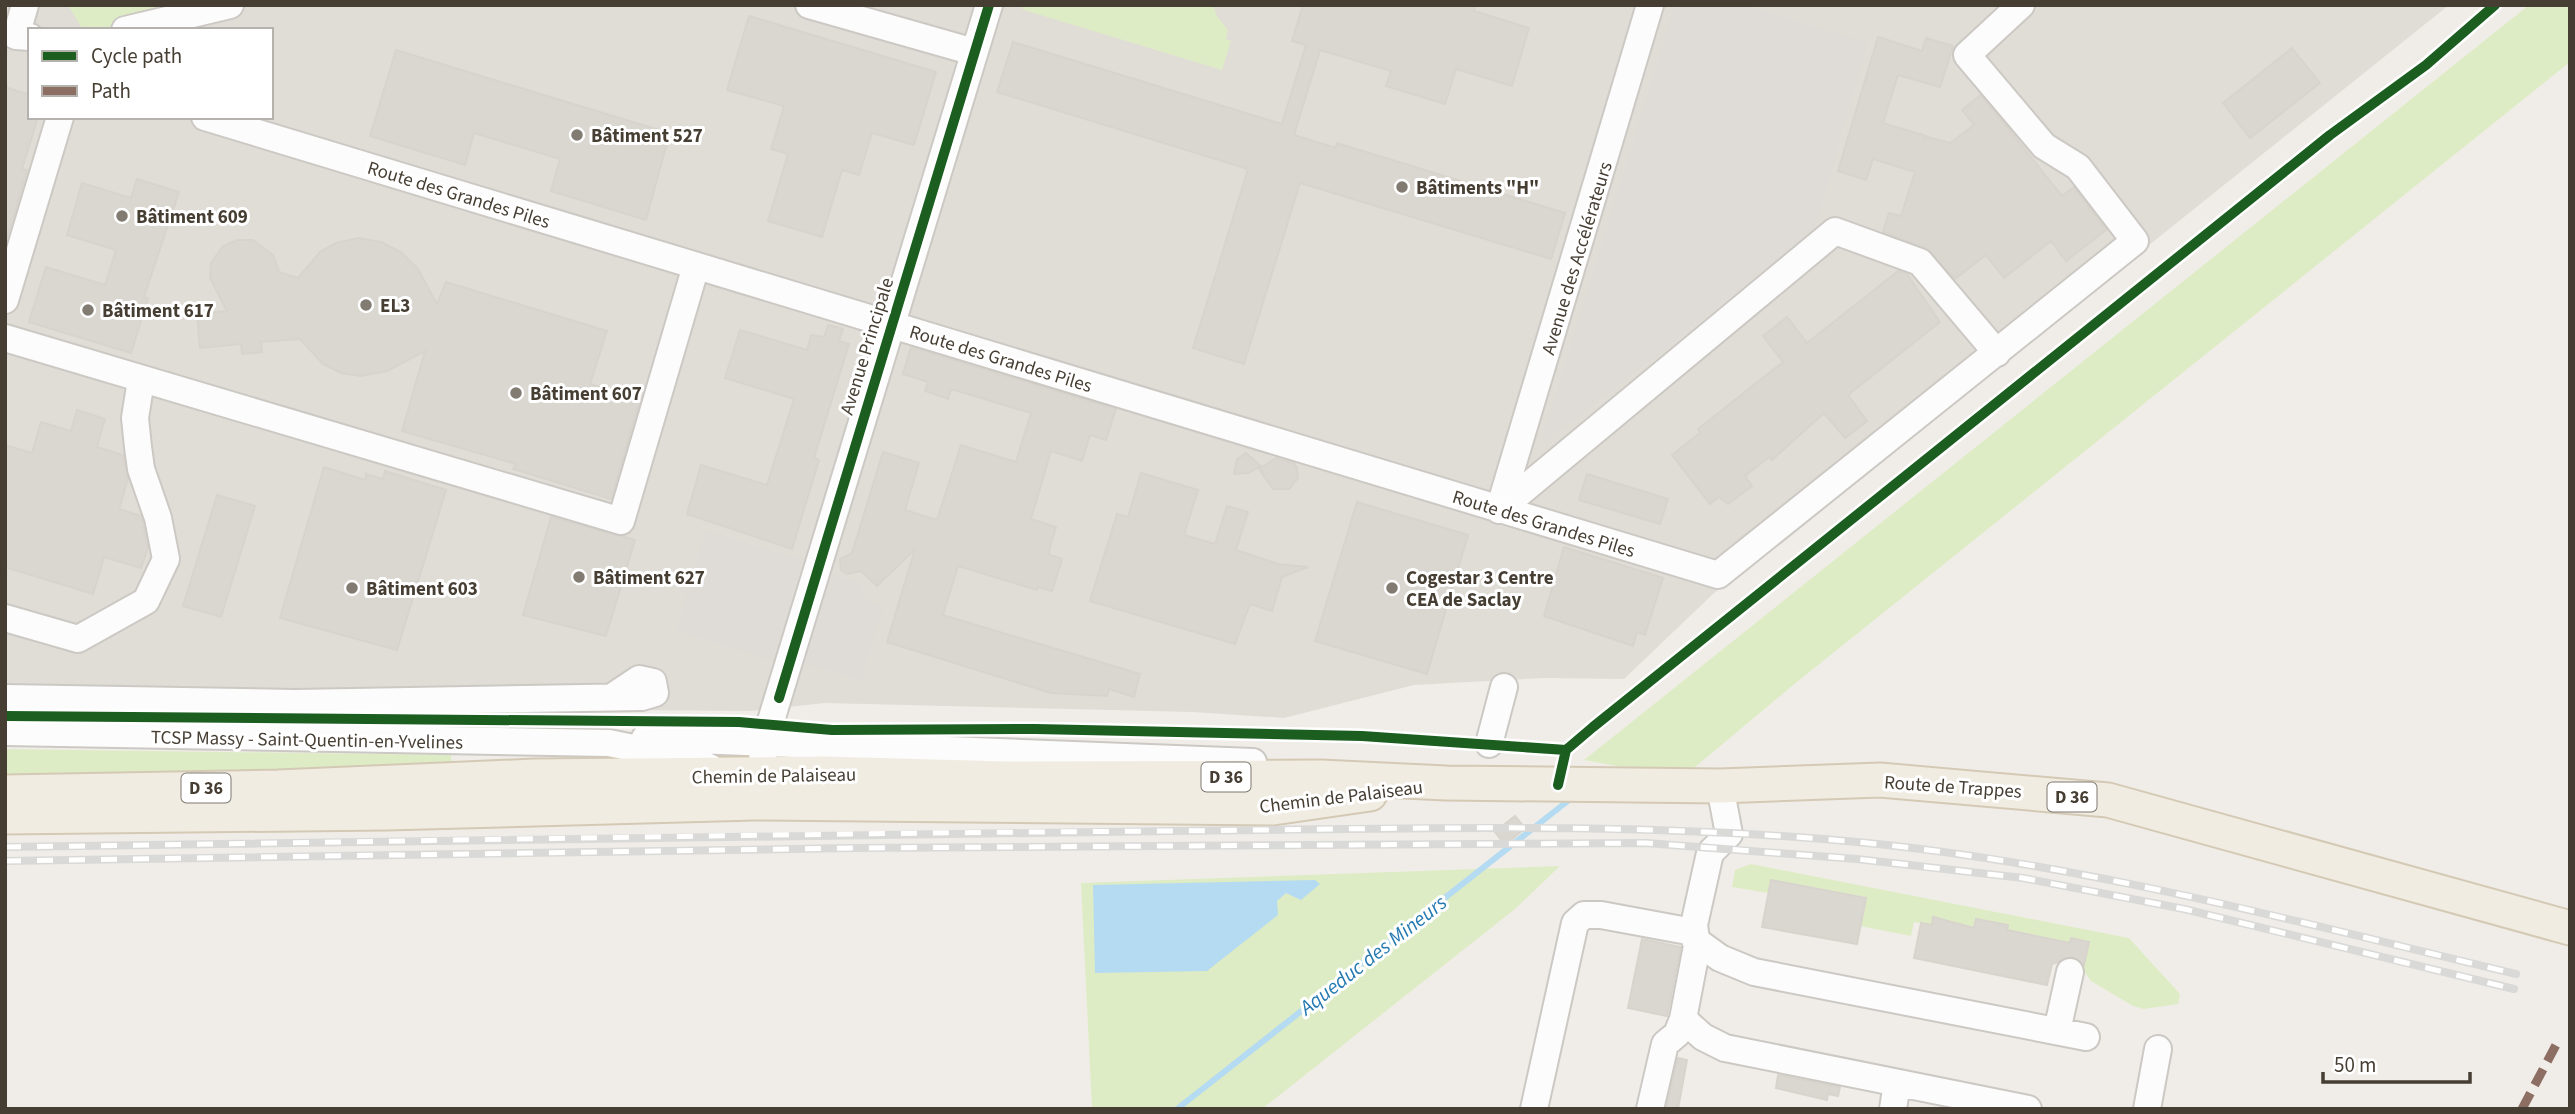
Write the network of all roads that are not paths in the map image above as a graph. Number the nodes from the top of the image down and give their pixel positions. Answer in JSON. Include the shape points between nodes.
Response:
{"nodes":[{"id":1,"x":25,"y":5,"type":"edge"},
{"id":2,"x":230,"y":5,"type":"edge"},
{"id":3,"x":809,"y":5,"type":"edge"},
{"id":4,"x":989,"y":5,"type":"edge"},
{"id":5,"x":1650,"y":5,"type":"edge"},
{"id":6,"x":2021,"y":5,"type":"edge"},
{"id":7,"x":133,"y":28,"type":"edge"},
{"id":8,"x":20,"y":39,"type":"edge"},
{"id":9,"x":974,"y":52,"type":"junction"},
{"id":10,"x":59,"y":119,"type":"edge"},
{"id":11,"x":212,"y":119,"type":"edge"},
{"id":12,"x":696,"y":266,"type":"junction"},
{"id":13,"x":5,"y":300,"type":"edge"},
{"id":14,"x":891,"y":324,"type":"junction"},
{"id":15,"x":5,"y":338,"type":"edge"},
{"id":16,"x":1997,"y":353,"type":"junction"},
{"id":17,"x":141,"y":380,"type":"junction"},
{"id":18,"x":1499,"y":510,"type":"junction"},
{"id":19,"x":5,"y":618,"type":"edge"},
{"id":20,"x":1504,"y":687,"type":"dead end"},
{"id":21,"x":612,"y":697,"type":"dead end"},
{"id":22,"x":5,"y":698,"type":"edge"},
{"id":23,"x":5,"y":732,"type":"edge"},
{"id":24,"x":765,"y":742,"type":"junction"},
{"id":25,"x":608,"y":743,"type":"junction"},
{"id":26,"x":1489,"y":744,"type":"dead end"},
{"id":27,"x":721,"y":776,"type":"junction"},
{"id":28,"x":1309,"y":777,"type":"junction"},
{"id":29,"x":1446,"y":783,"type":"junction"},
{"id":30,"x":1720,"y":786,"type":"junction"},
{"id":31,"x":755,"y":789,"type":"junction"},
{"id":32,"x":5,"y":792,"type":"edge"},
{"id":33,"x":5,"y":817,"type":"edge"},
{"id":34,"x":2570,"y":928,"type":"edge"},
{"id":35,"x":1694,"y":936,"type":"junction"},
{"id":36,"x":2070,"y":972,"type":"dead end"},
{"id":37,"x":1683,"y":1019,"type":"junction"},
{"id":38,"x":2057,"y":1031,"type":"junction"},
{"id":39,"x":2086,"y":1037,"type":"dead end"},
{"id":40,"x":2158,"y":1049,"type":"dead end"},
{"id":41,"x":1897,"y":1083,"type":"junction"},
{"id":42,"x":1534,"y":1109,"type":"edge"},
{"id":43,"x":1650,"y":1109,"type":"edge"},
{"id":44,"x":1893,"y":1109,"type":"edge"},
{"id":45,"x":2028,"y":1109,"type":"edge"},
{"id":46,"x":2147,"y":1109,"type":"edge"}],
"edges":[{"from":1,"to":8,"type":"street"},
{"from":2,"to":7,"type":"street"},
{"from":3,"to":9,"type":"street"},
{"from":4,"to":9,"type":"street","name":"Avenue Principale"},
{"from":5,"to":18,"type":"street","name":"Avenue des Accélérateurs"},
{"from":6,"to":16,"type":"street","via":[[1967,55],[2044,146],[2077,167],[2135,240]]},
{"from":9,"to":14,"type":"street","name":"Avenue Principale"},
{"from":10,"to":13,"type":"street"},
{"from":11,"to":12,"type":"street","name":"Route des Grandes Piles"},
{"from":12,"to":14,"type":"street","name":"Route des Grandes Piles"},
{"from":12,"to":17,"type":"street","via":[[621,521]]},
{"from":14,"to":18,"type":"street","name":"Route des Grandes Piles"},
{"from":14,"to":24,"type":"street","name":"Avenue Principale"},
{"from":15,"to":17,"type":"street"},
{"from":16,"to":18,"type":"street","name":"Route des Grandes Piles","via":[[1718,575]]},
{"from":16,"to":18,"type":"street","via":[[1920,262],[1835,231]]},
{"from":17,"to":19,"type":"street","via":[[135,418],[141,470],[166,559],[146,600],[78,639]]},
{"from":20,"to":26,"type":"street"},
{"from":21,"to":22,"type":"street","via":[[295,703]]},
{"from":23,"to":25,"type":"street","name":"TCSP Massy - Saint-Quentin-en-Yvelines"},
{"from":24,"to":25,"type":"street","via":[[632,737]]},
{"from":24,"to":28,"type":"street","via":[[1255,762]]},
{"from":24,"to":31,"type":"street","name":"Avenue Principale"},
{"from":25,"to":27,"type":"street","via":[[696,761]]},
{"from":27,"to":31,"type":"main road","name":"Chemin de Palaiseau","number":"D 36"},
{"from":27,"to":32,"type":"main road","name":"Chemin de Palaiseau","number":"D 36","via":[[535,776]]},
{"from":28,"to":29,"type":"main road","name":"Chemin de Palaiseau","number":"D 36"},
{"from":28,"to":31,"type":"main road","name":"Chemin de Palaiseau","number":"D 36","via":[[1006,778],[825,773]]},
{"from":29,"to":30,"type":"main road","name":"Route de Trappes","number":"D 36"},
{"from":29,"to":31,"type":"main road","name":"Chemin de Palaiseau","number":"D 36","via":[[1273,808]]},
{"from":30,"to":34,"type":"main road","name":"Route de Trappes","number":"D 36","via":[[1880,780],[2108,800]]},
{"from":30,"to":35,"type":"street","via":[[1730,834],[1710,853]]},
{"from":31,"to":33,"type":"main road","name":"Chemin de Palaiseau","number":"D 36","via":[[387,813]]},
{"from":35,"to":37,"type":"street","via":[[1697,946]]},
{"from":35,"to":38,"type":"street","via":[[1720,958],[1754,972]]},
{"from":35,"to":42,"type":"street","via":[[1601,915],[1584,915],[1575,923]]},
{"from":36,"to":38,"type":"street"},
{"from":37,"to":41,"type":"street","via":[[1725,1048]]},
{"from":37,"to":43,"type":"street","via":[[1677,1034],[1665,1044]]},
{"from":38,"to":39,"type":"street"},
{"from":40,"to":46,"type":"street"},
{"from":41,"to":44,"type":"street"},
{"from":41,"to":45,"type":"street"}]}
